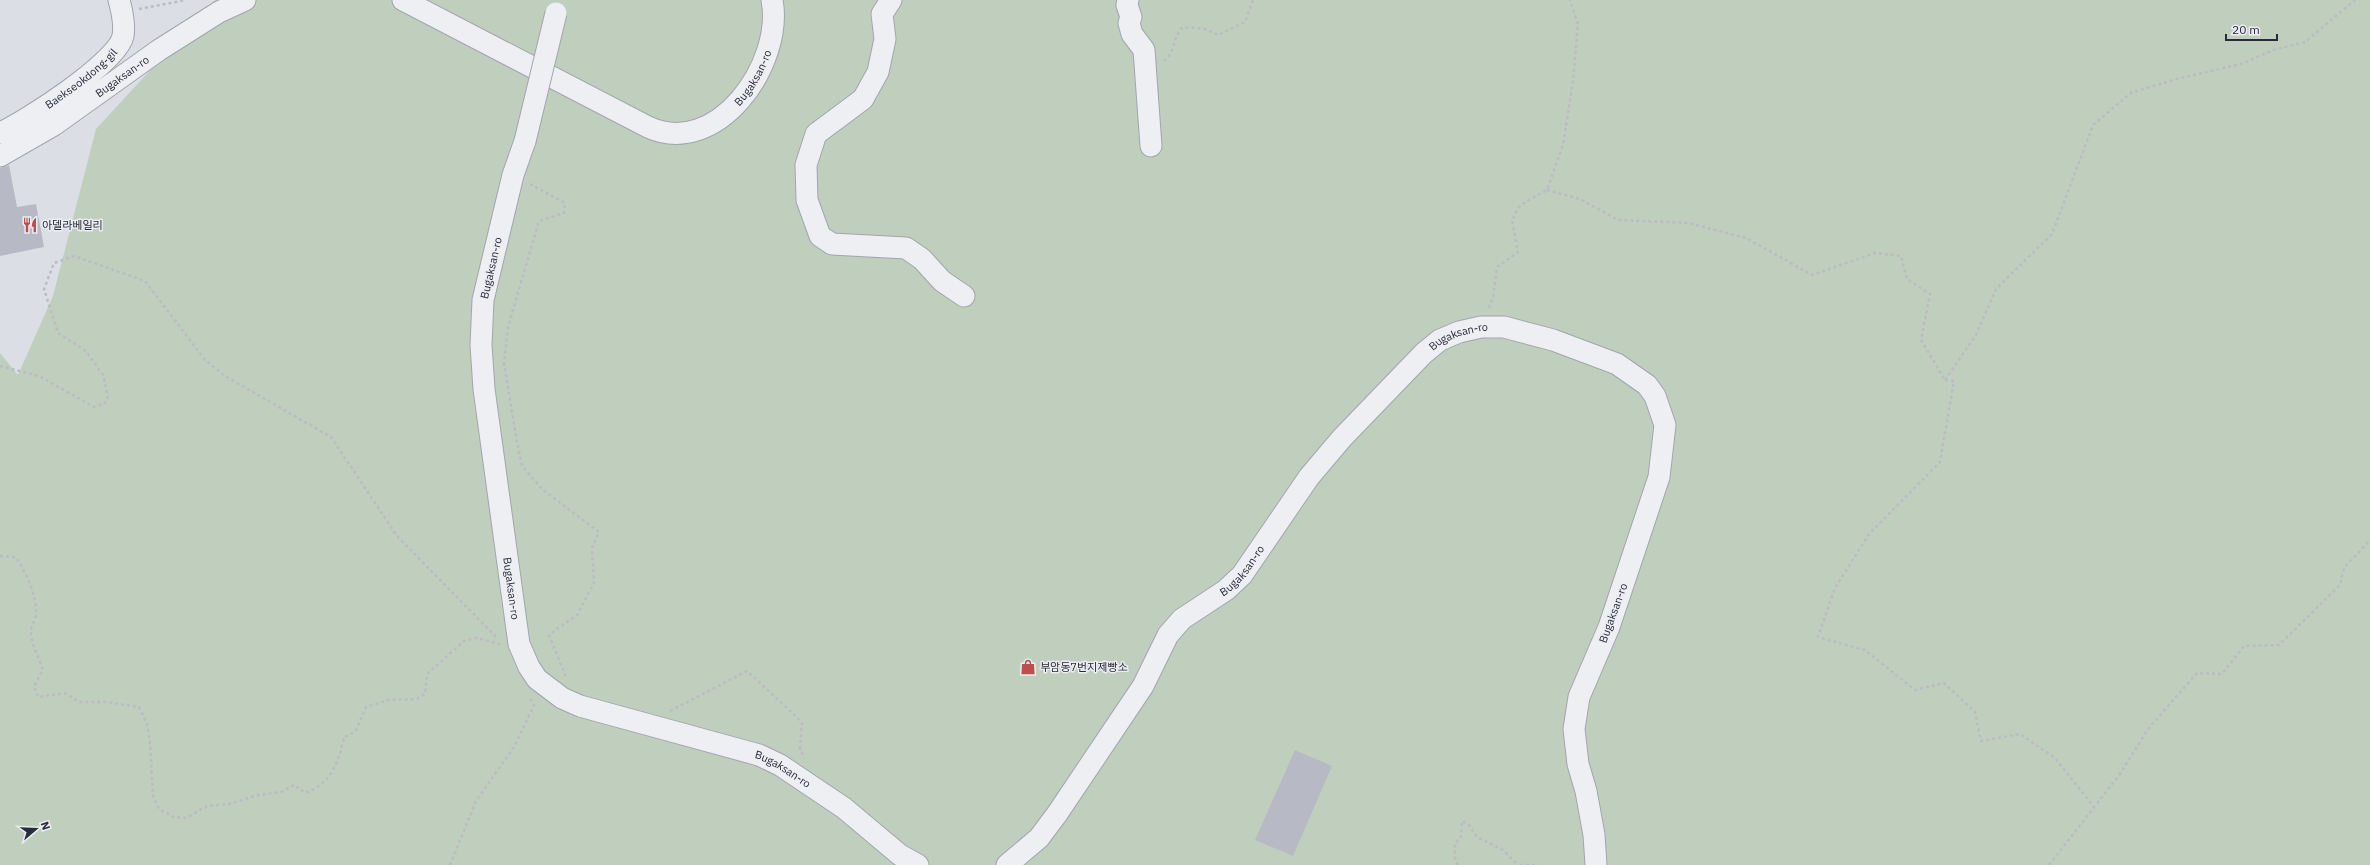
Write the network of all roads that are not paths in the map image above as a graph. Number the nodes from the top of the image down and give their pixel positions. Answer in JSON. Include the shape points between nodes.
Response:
{"nodes":[{"id":1,"x":245,"y":0,"type":"edge"},
{"id":2,"x":403,"y":0,"type":"edge"},
{"id":3,"x":772,"y":0,"type":"edge"},
{"id":4,"x":891,"y":0,"type":"edge"},
{"id":5,"x":1128,"y":0,"type":"edge"},
{"id":6,"x":121,"y":6,"type":"edge"},
{"id":7,"x":558,"y":7,"type":"edge"},
{"id":8,"x":0,"y":133,"type":"edge"},
{"id":9,"x":1151,"y":146,"type":"dead end"},
{"id":10,"x":0,"y":156,"type":"edge"},
{"id":11,"x":964,"y":296,"type":"dead end"},
{"id":12,"x":918,"y":865,"type":"edge"},
{"id":13,"x":1007,"y":865,"type":"edge"},
{"id":14,"x":1596,"y":865,"type":"edge"}],
"edges":[{"from":1,"to":10,"type":"street","name":"Bugaksan-ro","via":[[219,12],[159,50],[54,125]]},
{"from":2,"to":3,"type":"street","name":"Bugaksan-ro","via":[[660,133],[684,134],[706,128],[737,102],[753,83],[764,62],[770,39],[774,10]]},
{"from":4,"to":11,"type":"street","via":[[882,14],[885,39],[878,72],[863,99],[816,134],[806,165],[807,200],[820,236],[832,244],[906,248],[922,259],[942,281]]},
{"from":5,"to":9,"type":"street","via":[[1132,34],[1144,50]]},
{"from":6,"to":8,"type":"street","name":"Baekseokdong-gil","via":[[123,37],[114,53],[72,88]]},
{"from":7,"to":12,"type":"street","name":"Bugaksan-ro","bridge":true,"via":[[483,300],[481,344],[484,389],[519,644],[529,668],[537,679],[562,698],[580,706],[759,755],[780,765],[844,808],[900,854]]},
{"from":13,"to":14,"type":"street","name":"Bugaksan-ro","via":[[1038,838],[1058,814],[1143,686],[1168,635],[1182,619],[1226,590],[1242,575],[1309,477],[1342,438],[1424,353],[1440,340],[1481,327],[1504,327],[1530,332],[1617,364],[1647,385],[1655,396],[1665,425],[1659,477],[1609,627],[1579,697],[1574,729],[1578,764],[1594,835]]}]}
